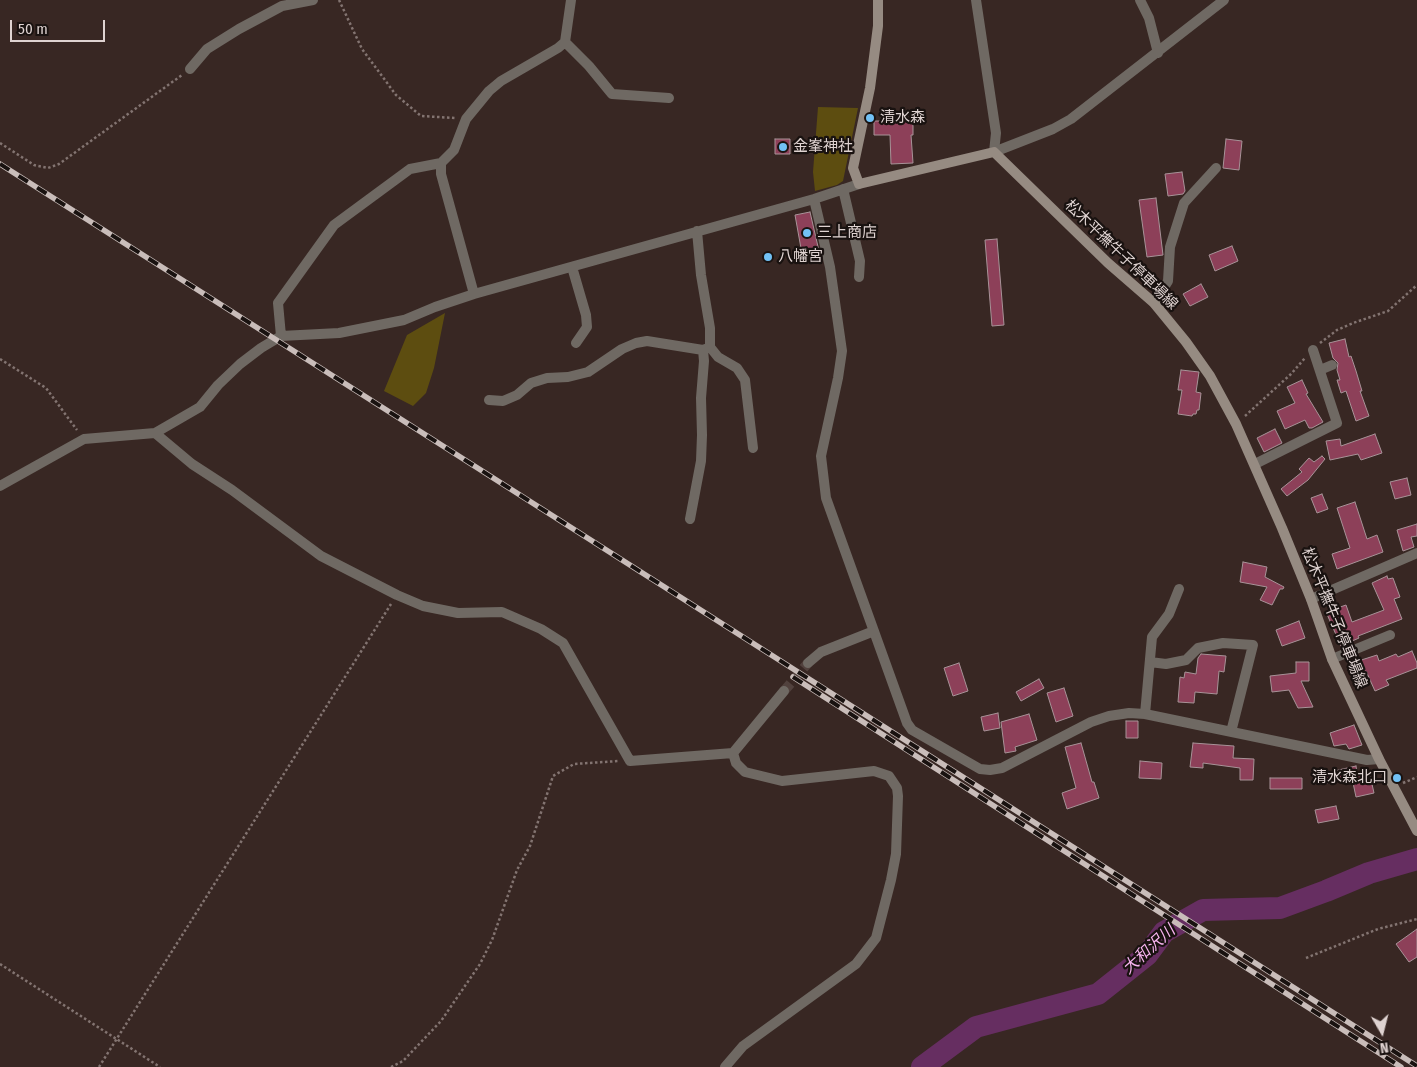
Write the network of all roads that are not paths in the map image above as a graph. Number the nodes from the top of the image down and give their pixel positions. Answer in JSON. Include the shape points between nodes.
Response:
{"nodes":[{"id":1,"x":313,"y":0,"type":"edge"},
{"id":2,"x":571,"y":0,"type":"edge"},
{"id":3,"x":878,"y":0,"type":"edge"},
{"id":4,"x":976,"y":0,"type":"edge"},
{"id":5,"x":1140,"y":0,"type":"edge"},
{"id":6,"x":1224,"y":0,"type":"edge"},
{"id":7,"x":565,"y":42,"type":"junction"},
{"id":8,"x":1158,"y":53,"type":"junction"},
{"id":9,"x":190,"y":69,"type":"road end"},
{"id":10,"x":668,"y":98,"type":"dead end"},
{"id":11,"x":994,"y":152,"type":"junction"},
{"id":12,"x":440,"y":163,"type":"junction"},
{"id":13,"x":1216,"y":168,"type":"dead end"},
{"id":14,"x":859,"y":184,"type":"junction"},
{"id":15,"x":843,"y":189,"type":"junction"},
{"id":16,"x":814,"y":199,"type":"junction"},
{"id":17,"x":696,"y":231,"type":"junction"},
{"id":18,"x":572,"y":267,"type":"junction"},
{"id":19,"x":859,"y":277,"type":"dead end"},
{"id":20,"x":474,"y":294,"type":"junction"},
{"id":21,"x":1154,"y":303,"type":"junction"},
{"id":22,"x":281,"y":336,"type":"junction"},
{"id":23,"x":576,"y":343,"type":"dead end"},
{"id":24,"x":706,"y":348,"type":"junction"},
{"id":25,"x":1313,"y":350,"type":"dead end"},
{"id":26,"x":1332,"y":365,"type":"dead end"},
{"id":27,"x":1320,"y":370,"type":"junction"},
{"id":28,"x":489,"y":400,"type":"dead end"},
{"id":29,"x":155,"y":433,"type":"junction"},
{"id":30,"x":753,"y":448,"type":"dead end"},
{"id":31,"x":1255,"y":464,"type":"junction"},
{"id":32,"x":0,"y":486,"type":"edge"},
{"id":33,"x":690,"y":520,"type":"dead end"},
{"id":34,"x":1417,"y":553,"type":"edge"},
{"id":35,"x":1179,"y":589,"type":"dead end"},
{"id":36,"x":1311,"y":599,"type":"junction"},
{"id":37,"x":874,"y":631,"type":"junction"},
{"id":38,"x":1390,"y":635,"type":"dead end"},
{"id":39,"x":1332,"y":659,"type":"junction"},
{"id":40,"x":1150,"y":662,"type":"junction"},
{"id":41,"x":808,"y":663,"type":"tunnel mouth"},
{"id":42,"x":784,"y":691,"type":"tunnel mouth"},
{"id":43,"x":1145,"y":714,"type":"junction"},
{"id":44,"x":1231,"y":732,"type":"junction"},
{"id":45,"x":733,"y":753,"type":"junction"},
{"id":46,"x":1379,"y":759,"type":"junction"},
{"id":47,"x":1417,"y":831,"type":"edge"},
{"id":48,"x":724,"y":1067,"type":"edge"}],
"edges":[{"from":1,"to":9,"type":"street","via":[[282,6],[239,29],[207,49]]},
{"from":2,"to":7,"type":"street"},
{"from":3,"to":14,"type":"main road","via":[[870,88],[853,168]]},
{"from":4,"to":11,"type":"street","via":[[996,134]]},
{"from":5,"to":8,"type":"street","via":[[1149,18]]},
{"from":6,"to":8,"type":"street"},
{"from":7,"to":10,"type":"street","via":[[612,94]]},
{"from":7,"to":12,"type":"street","via":[[489,91],[466,119],[454,150]]},
{"from":8,"to":11,"type":"street","via":[[1053,130]]},
{"from":11,"to":14,"type":"main road"},
{"from":11,"to":21,"type":"main road","name":"松木平撫牛子停車場線"},
{"from":12,"to":20,"type":"street"},
{"from":12,"to":22,"type":"street","via":[[410,169],[334,225],[278,302]]},
{"from":13,"to":21,"type":"street","via":[[1184,202],[1170,247],[1168,281]]},
{"from":14,"to":15,"type":"street"},
{"from":15,"to":16,"type":"street"},
{"from":15,"to":19,"type":"street","via":[[860,261]]},
{"from":16,"to":17,"type":"street"},
{"from":16,"to":37,"type":"street","via":[[830,267],[842,351],[821,456],[826,498]]},
{"from":17,"to":18,"type":"street"},
{"from":17,"to":24,"type":"street","via":[[710,328]]},
{"from":18,"to":20,"type":"street"},
{"from":18,"to":23,"type":"street","via":[[587,326]]},
{"from":20,"to":22,"type":"street","via":[[404,320],[339,333]]},
{"from":21,"to":31,"type":"main road","name":"松木平撫牛子停車場線","via":[[1210,376]]},
{"from":22,"to":29,"type":"street","via":[[240,364],[200,407]]},
{"from":24,"to":28,"type":"street","via":[[647,341],[636,343],[588,372],[547,378],[531,383],[516,396],[503,401]]},
{"from":24,"to":30,"type":"street","via":[[737,368],[745,380]]},
{"from":24,"to":33,"type":"street","via":[[700,398],[701,461]]},
{"from":25,"to":27,"type":"street"},
{"from":26,"to":27,"type":"street"},
{"from":27,"to":31,"type":"street","via":[[1337,423]]},
{"from":29,"to":32,"type":"street","via":[[84,439]]},
{"from":29,"to":45,"type":"street","via":[[192,464],[321,556],[423,606],[458,613],[502,612],[541,629],[563,643],[630,761]]},
{"from":31,"to":36,"type":"main road","name":"松木平撫牛子停車場線"},
{"from":34,"to":36,"type":"street"},
{"from":35,"to":40,"type":"street","via":[[1169,614],[1152,637]]},
{"from":36,"to":39,"type":"main road","name":"松木平撫牛子停車場線"},
{"from":37,"to":41,"type":"street","via":[[821,652]]},
{"from":37,"to":43,"type":"street","via":[[912,730],[980,769],[1002,768],[1109,716]]},
{"from":38,"to":39,"type":"street"},
{"from":39,"to":46,"type":"main road","name":"松木平撫牛子停車場線"},
{"from":40,"to":43,"type":"street"},
{"from":40,"to":44,"type":"street","via":[[1166,664],[1186,660],[1198,648],[1223,644],[1253,645]]},
{"from":42,"to":45,"type":"street"},
{"from":43,"to":44,"type":"street"},
{"from":44,"to":46,"type":"street","via":[[1366,760]]},
{"from":45,"to":48,"type":"street","via":[[736,763],[746,772],[782,781],[874,771],[889,776],[898,796],[896,854],[876,938],[856,964],[743,1046]]},
{"from":46,"to":47,"type":"main road","name":"松木平撫牛子停車場線"}]}
